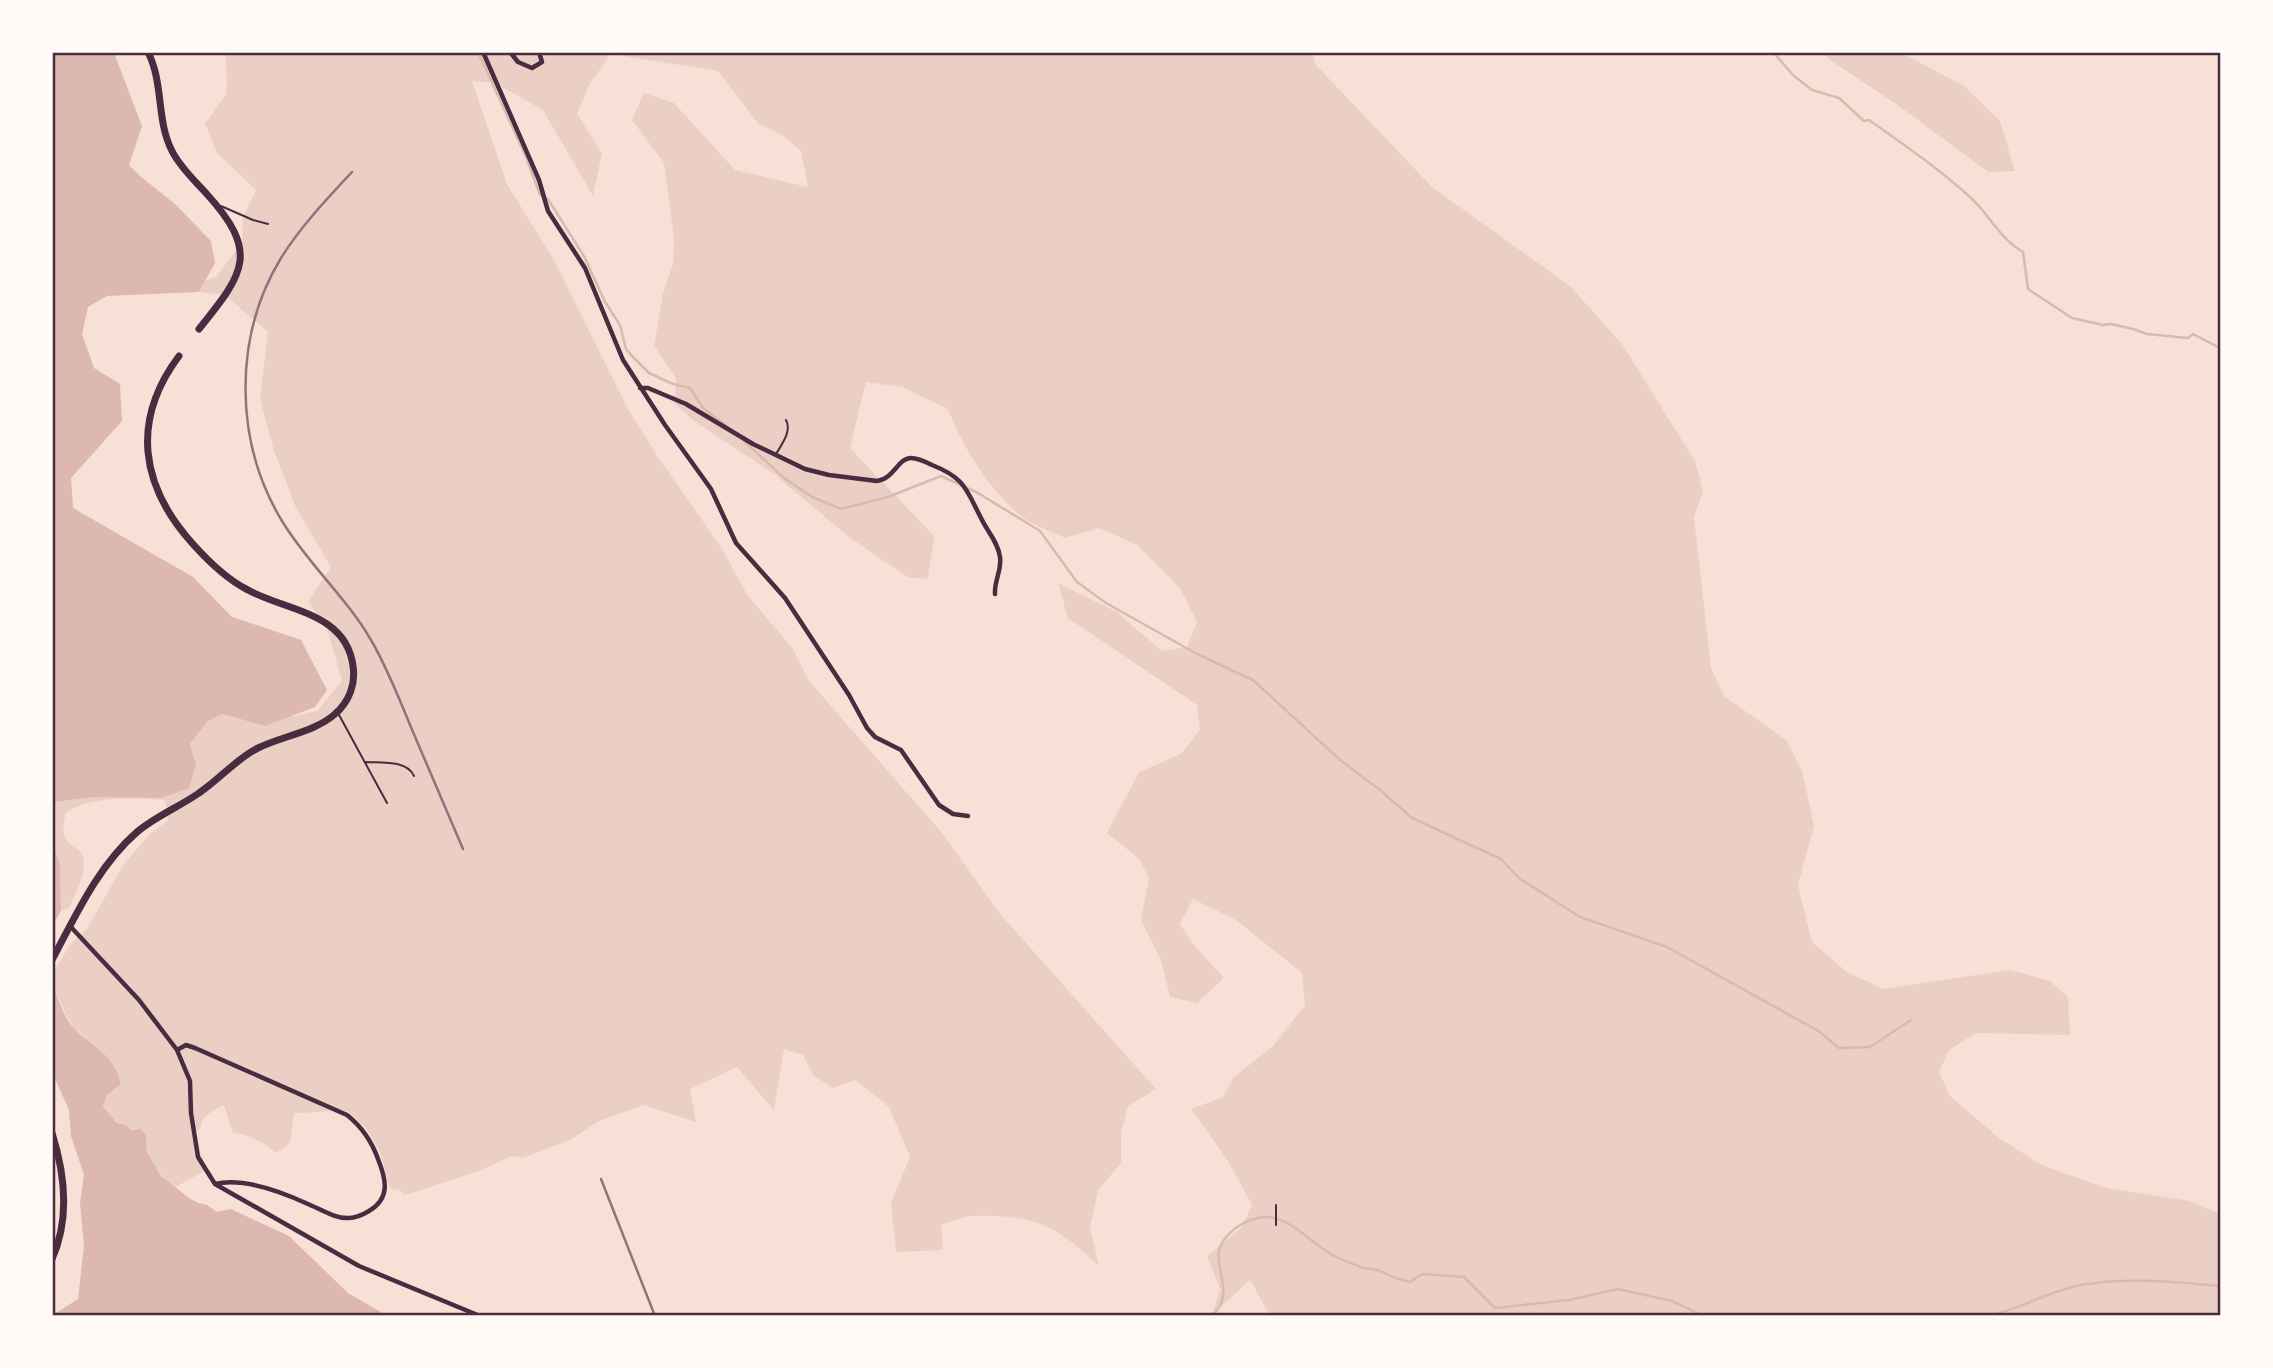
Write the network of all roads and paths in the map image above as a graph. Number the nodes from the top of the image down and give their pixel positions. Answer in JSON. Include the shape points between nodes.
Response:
{"nodes":[{"id":1,"x":148,"y":52,"type":"edge"},
{"id":2,"x":483,"y":52,"type":"edge"},
{"id":3,"x":509,"y":52,"type":"edge"},
{"id":4,"x":539,"y":52,"type":"edge"},
{"id":5,"x":216,"y":204,"type":"junction"},
{"id":6,"x":268,"y":224,"type":"dead end"},
{"id":7,"x":199,"y":329,"type":"dead end"},
{"id":8,"x":179,"y":356,"type":"dead end"},
{"id":9,"x":640,"y":388,"type":"junction"},
{"id":10,"x":786,"y":420,"type":"dead end"},
{"id":11,"x":776,"y":454,"type":"junction"},
{"id":12,"x":995,"y":594,"type":"dead end"},
{"id":13,"x":337,"y":712,"type":"junction"},
{"id":14,"x":365,"y":762,"type":"junction"},
{"id":15,"x":414,"y":776,"type":"dead end"},
{"id":16,"x":387,"y":803,"type":"dead end"},
{"id":17,"x":968,"y":816,"type":"dead end"},
{"id":18,"x":70,"y":926,"type":"junction"},
{"id":19,"x":52,"y":960,"type":"edge"},
{"id":20,"x":177,"y":1050,"type":"junction"},
{"id":21,"x":52,"y":1133,"type":"edge"},
{"id":22,"x":215,"y":1184,"type":"junction"},
{"id":23,"x":1276,"y":1205,"type":"dead end"},
{"id":24,"x":1276,"y":1225,"type":"dead end"},
{"id":25,"x":52,"y":1259,"type":"edge"},
{"id":26,"x":481,"y":1315,"type":"edge"}],
"edges":[{"from":1,"to":5,"type":"main road","via":[[171,150]]},
{"from":2,"to":9,"type":"street","via":[[548,211],[585,268],[618,349]]},
{"from":3,"to":4,"type":"street","via":[[532,68],[542,62]]},
{"from":5,"to":6,"type":"lane"},
{"from":5,"to":7,"type":"main road","via":[[237,234],[241,258],[230,290]]},
{"from":8,"to":13,"type":"main road","via":[[161,383],[150,412],[148,454],[157,493],[171,519],[214,566],[247,590],[327,623],[343,639],[354,678],[348,698]]},
{"from":9,"to":11,"type":"street","via":[[686,404]]},
{"from":9,"to":17,"type":"street","via":[[711,489],[736,543],[785,598],[867,728],[901,750],[939,805]]},
{"from":10,"to":11,"type":"lane","via":[[786,437]]},
{"from":11,"to":12,"type":"street","via":[[812,471],[872,481],[887,479],[908,458],[952,473],[969,491],[998,546]]},
{"from":13,"to":14,"type":"lane"},
{"from":13,"to":18,"type":"main road","via":[[256,749],[137,832],[104,869]]},
{"from":14,"to":15,"type":"lane","via":[[405,766]]},
{"from":14,"to":16,"type":"lane"},
{"from":18,"to":19,"type":"main road"},
{"from":18,"to":20,"type":"street","via":[[139,1000]]},
{"from":20,"to":22,"type":"street","via":[[190,1081],[198,1157]]},
{"from":20,"to":22,"type":"street","via":[[186,1045],[195,1048],[347,1115],[373,1145],[386,1182],[378,1205],[349,1218],[267,1188],[226,1181]]},
{"from":21,"to":25,"type":"main road","via":[[61,1168],[64,1211]]},
{"from":22,"to":26,"type":"street","via":[[359,1266]]},
{"from":23,"to":24,"type":"path"}]}
